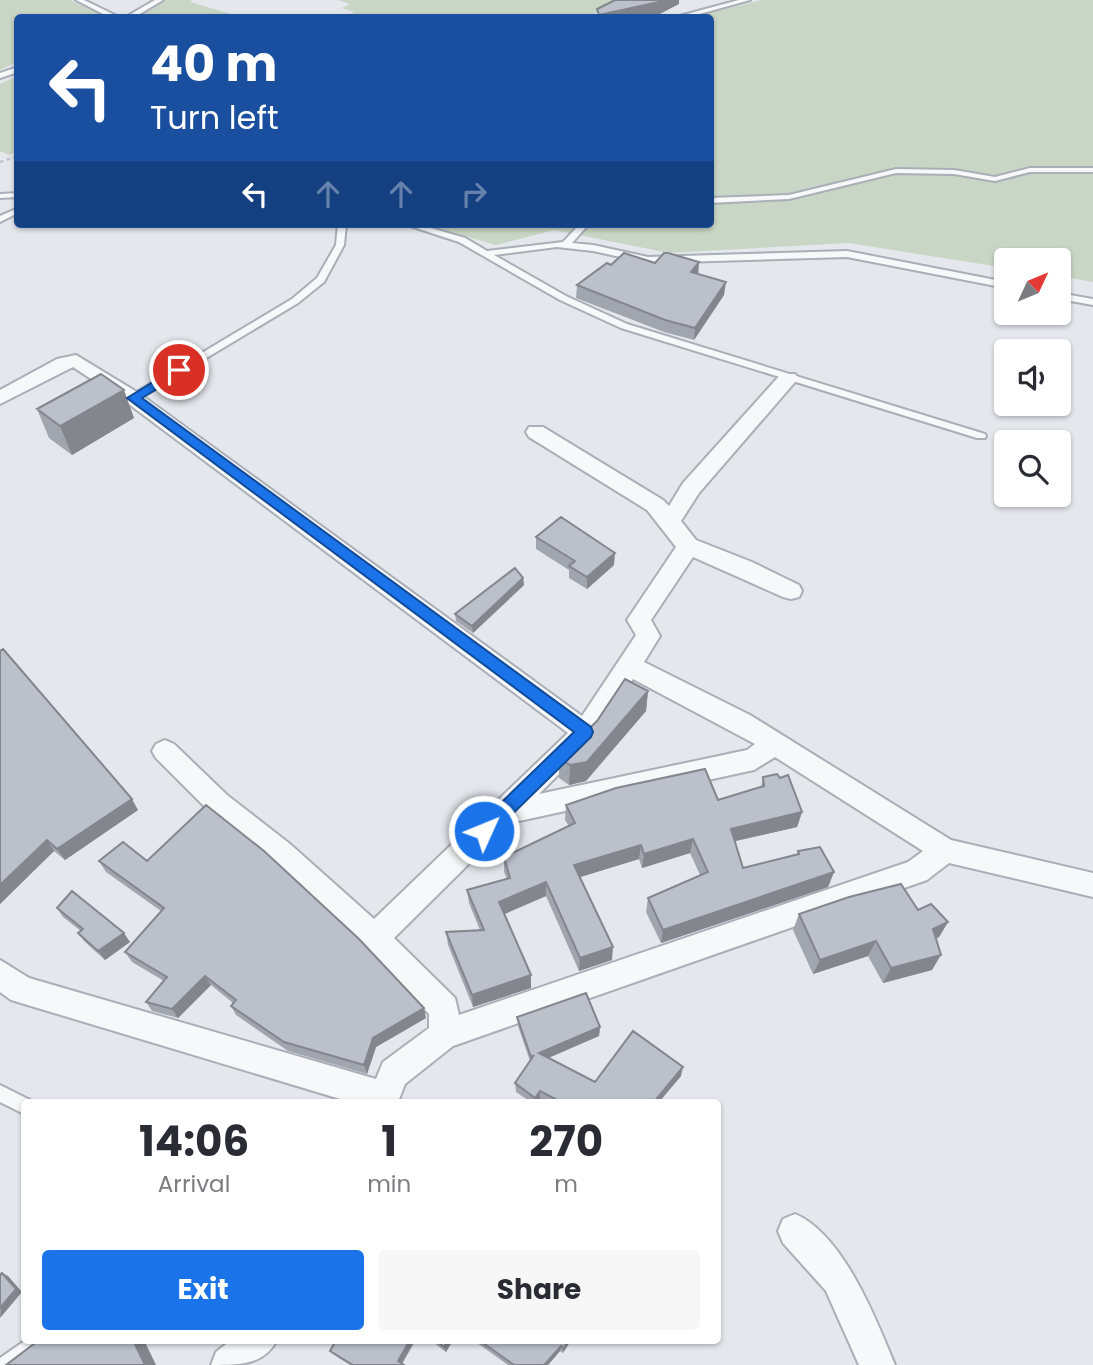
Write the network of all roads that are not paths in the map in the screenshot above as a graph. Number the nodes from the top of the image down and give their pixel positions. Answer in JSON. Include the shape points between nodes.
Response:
{"nodes":[{"id":1,"x":79,"y":0,"type":"edge"},
{"id":2,"x":160,"y":0,"type":"edge"},
{"id":3,"x":747,"y":0,"type":"edge"},
{"id":4,"x":109,"y":14,"type":"edge"},
{"id":5,"x":135,"y":14,"type":"edge"},
{"id":6,"x":691,"y":14,"type":"edge"},
{"id":7,"x":1093,"y":170,"type":"edge"},
{"id":8,"x":714,"y":201,"type":"edge"},
{"id":9,"x":342,"y":228,"type":"edge"},
{"id":10,"x":422,"y":228,"type":"edge"},
{"id":11,"x":581,"y":228,"type":"edge"},
{"id":12,"x":565,"y":245,"type":"junction"},
{"id":13,"x":488,"y":254,"type":"junction"},
{"id":14,"x":994,"y":283,"type":"edge"},
{"id":15,"x":1071,"y":298,"type":"edge"},
{"id":16,"x":1093,"y":302,"type":"edge"},
{"id":17,"x":788,"y":378,"type":"junction"},
{"id":18,"x":0,"y":398,"type":"edge"},
{"id":19,"x":133,"y":398,"type":"junction"},
{"id":20,"x":536,"y":432,"type":"dead end"},
{"id":21,"x":981,"y":436,"type":"dead end"},
{"id":22,"x":670,"y":521,"type":"junction"},
{"id":23,"x":688,"y":547,"type":"junction"},
{"id":24,"x":791,"y":591,"type":"dead end"},
{"id":25,"x":628,"y":665,"type":"junction"},
{"id":26,"x":585,"y":732,"type":"junction"},
{"id":27,"x":775,"y":743,"type":"junction"},
{"id":28,"x":165,"y":751,"type":"dead end"},
{"id":29,"x":502,"y":813,"type":"junction"},
{"id":30,"x":945,"y":850,"type":"junction"},
{"id":31,"x":1093,"y":885,"type":"edge"},
{"id":32,"x":374,"y":938,"type":"junction"},
{"id":33,"x":0,"y":974,"type":"edge"},
{"id":34,"x":444,"y":1035,"type":"junction"},
{"id":35,"x":0,"y":1093,"type":"edge"},
{"id":36,"x":380,"y":1099,"type":"edge"},
{"id":37,"x":383,"y":1099,"type":"edge"},
{"id":38,"x":21,"y":1104,"type":"edge"},
{"id":39,"x":795,"y":1231,"type":"dead end"},
{"id":40,"x":37,"y":1344,"type":"edge"},
{"id":41,"x":255,"y":1344,"type":"edge"},
{"id":42,"x":5,"y":1365,"type":"edge"},
{"id":43,"x":229,"y":1365,"type":"edge"},
{"id":44,"x":877,"y":1365,"type":"edge"}],
"edges":[{"from":1,"to":4,"type":"lane"},
{"from":2,"to":5,"type":"lane"},
{"from":3,"to":6,"type":"lane"},
{"from":7,"to":8,"type":"lane","via":[[1030,170],[995,179],[954,172],[896,171],[789,197]]},
{"from":9,"to":19,"type":"lane","via":[[340,245],[321,280],[295,301]]},
{"from":10,"to":13,"type":"lane","via":[[462,240]]},
{"from":11,"to":12,"type":"lane"},
{"from":12,"to":13,"type":"lane"},
{"from":12,"to":14,"type":"lane","via":[[648,260],[847,254]]},
{"from":13,"to":17,"type":"lane","via":[[563,298],[624,326]]},
{"from":15,"to":16,"type":"lane"},
{"from":17,"to":21,"type":"lane"},
{"from":17,"to":22,"type":"street","via":[[691,488]]},
{"from":18,"to":19,"type":"street","via":[[70,360]]},
{"from":19,"to":26,"type":"street"},
{"from":20,"to":22,"type":"street","via":[[655,505]]},
{"from":22,"to":23,"type":"street"},
{"from":23,"to":24,"type":"street"},
{"from":23,"to":25,"type":"street","via":[[639,620],[648,636]]},
{"from":25,"to":26,"type":"street"},
{"from":25,"to":27,"type":"street"},
{"from":26,"to":29,"type":"street"},
{"from":27,"to":29,"type":"street","via":[[754,759]]},
{"from":27,"to":30,"type":"street"},
{"from":28,"to":32,"type":"street"},
{"from":29,"to":32,"type":"street"},
{"from":30,"to":31,"type":"street"},
{"from":30,"to":34,"type":"street","via":[[917,871]]},
{"from":32,"to":34,"type":"street","via":[[444,1008]]},
{"from":33,"to":36,"type":"street","via":[[21,990]]},
{"from":34,"to":37,"type":"street","via":[[394,1073]]},
{"from":35,"to":38,"type":"lane"},
{"from":39,"to":44,"type":"street","via":[[838,1279]]},
{"from":40,"to":42,"type":"lane"},
{"from":41,"to":43,"type":"street"}]}
